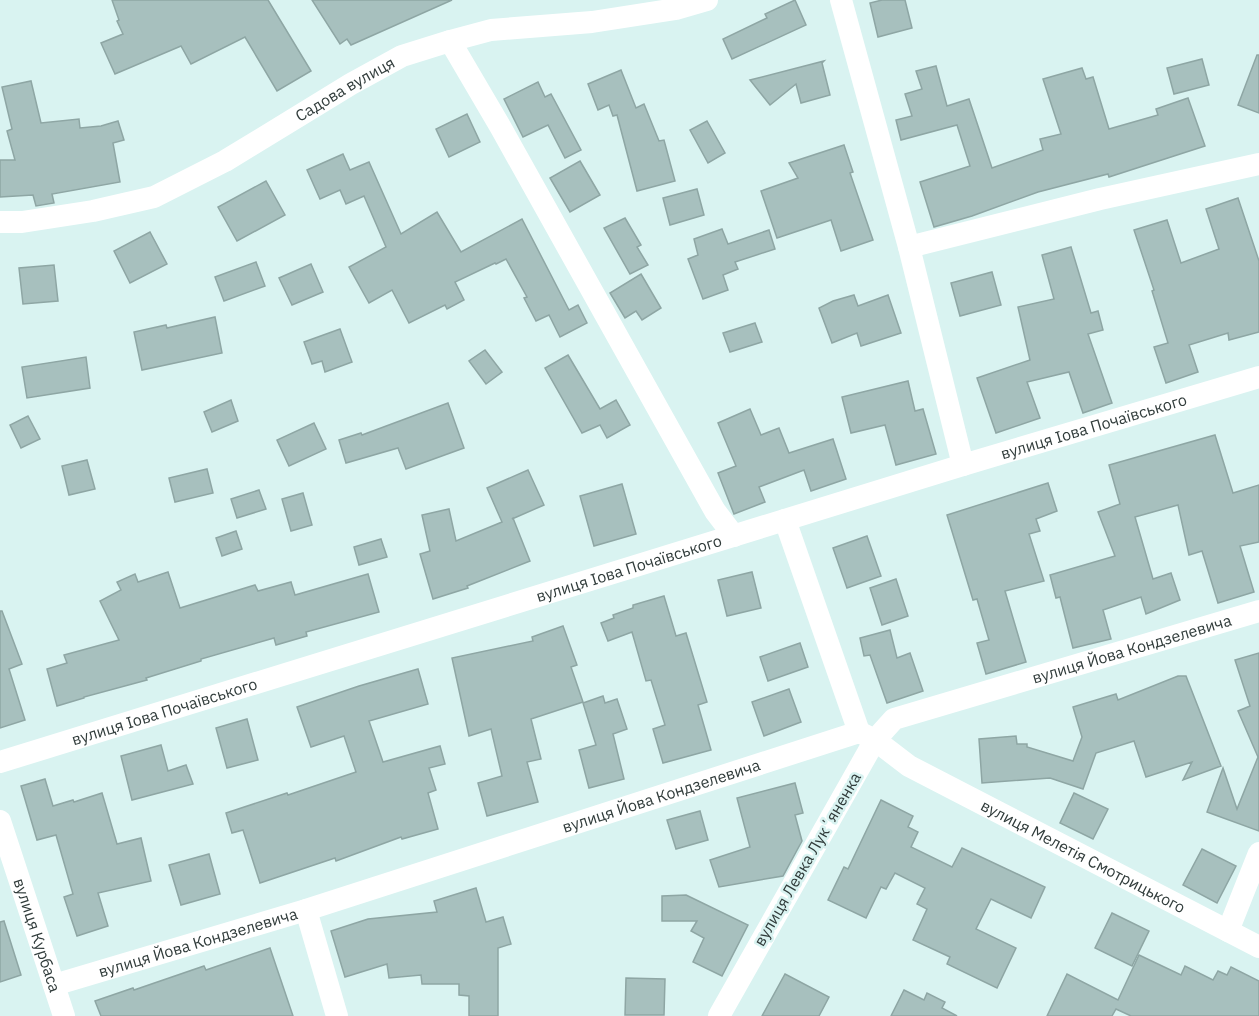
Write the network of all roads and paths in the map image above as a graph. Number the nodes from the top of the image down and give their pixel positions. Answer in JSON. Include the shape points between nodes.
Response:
{"nodes":[{"id":1,"x":707,"y":0,"type":"edge"},
{"id":2,"x":840,"y":0,"type":"edge"},
{"id":3,"x":450,"y":40,"type":"junction"},
{"id":4,"x":1259,"y":164,"type":"edge"},
{"id":5,"x":0,"y":222,"type":"edge"},
{"id":6,"x":909,"y":247,"type":"junction"},
{"id":7,"x":1259,"y":377,"type":"edge"},
{"id":8,"x":963,"y":465,"type":"junction"},
{"id":9,"x":785,"y":520,"type":"junction"},
{"id":10,"x":734,"y":536,"type":"junction"},
{"id":11,"x":1259,"y":611,"type":"edge"},
{"id":12,"x":867,"y":736,"type":"junction"},
{"id":13,"x":0,"y":762,"type":"edge"},
{"id":14,"x":0,"y":821,"type":"edge"},
{"id":15,"x":1259,"y":853,"type":"edge"},
{"id":16,"x":306,"y":910,"type":"junction"},
{"id":17,"x":1228,"y":931,"type":"junction"},
{"id":18,"x":1259,"y":947,"type":"edge"},
{"id":19,"x":54,"y":985,"type":"junction"},
{"id":20,"x":64,"y":1016,"type":"edge"},
{"id":21,"x":337,"y":1016,"type":"edge"},
{"id":22,"x":719,"y":1016,"type":"edge"}],
"edges":[{"from":1,"to":3,"type":"street","name":"Садова вулиця","via":[[676,9],[592,22],[491,30]]},
{"from":2,"to":6,"type":"street"},
{"from":3,"to":5,"type":"street","name":"Садова вулиця","via":[[402,56],[225,161],[154,197],[83,213]]},
{"from":3,"to":10,"type":"street","via":[[715,511]]},
{"from":4,"to":6,"type":"street"},
{"from":6,"to":8,"type":"street"},
{"from":7,"to":8,"type":"street","name":"вулиця Іова Почаївського"},
{"from":8,"to":9,"type":"street","name":"вулиця Іова Почаївського"},
{"from":9,"to":10,"type":"street","name":"вулиця Іова Почаївського"},
{"from":9,"to":12,"type":"street"},
{"from":10,"to":13,"type":"street","name":"вулиця Іова Почаївського"},
{"from":11,"to":12,"type":"street","name":"вулиця Йова Кондзелевича","via":[[894,719]]},
{"from":12,"to":16,"type":"street","name":"вулиця Йова Кондзелевича"},
{"from":12,"to":17,"type":"street","name":"вулиця Мелетія Смотрицького","via":[[909,766]]},
{"from":12,"to":22,"type":"street","name":"вулиця Левка Лукʼяненка"},
{"from":14,"to":19,"type":"street","name":"вулиця Курбаса"},
{"from":15,"to":17,"type":"street"},
{"from":16,"to":19,"type":"street","name":"вулиця Йова Кондзелевича"},
{"from":16,"to":21,"type":"street"},
{"from":17,"to":18,"type":"street","name":"вулиця Мелетія Смотрицького"},
{"from":19,"to":20,"type":"street","name":"вулиця Курбаса"}]}
